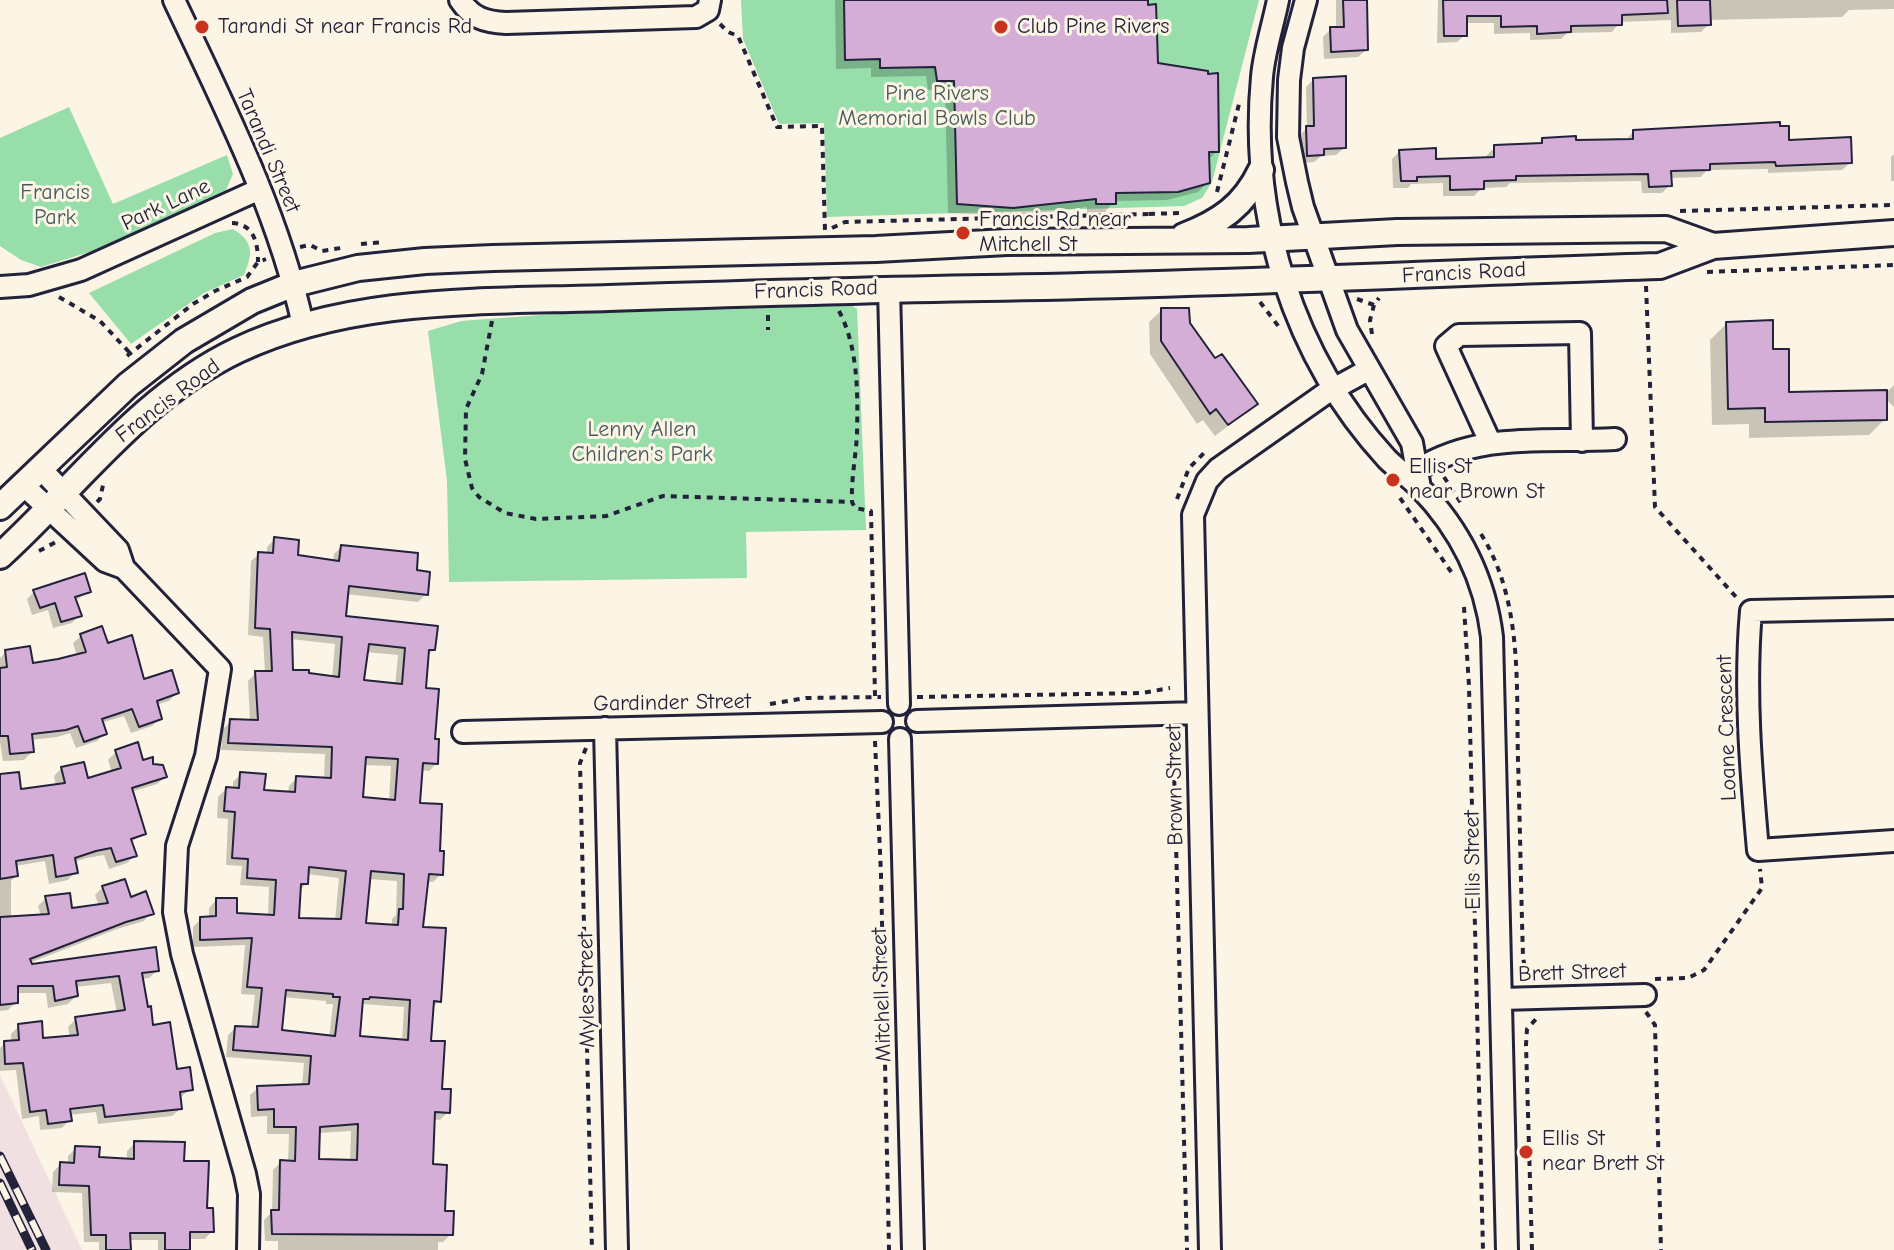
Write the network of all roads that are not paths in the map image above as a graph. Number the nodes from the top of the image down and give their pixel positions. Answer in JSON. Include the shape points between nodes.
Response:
{"nodes":[{"id":1,"x":174,"y":0,"type":"edge"},
{"id":2,"x":460,"y":0,"type":"edge"},
{"id":3,"x":1278,"y":0,"type":"edge"},
{"id":4,"x":1306,"y":0,"type":"edge"},
{"id":5,"x":709,"y":5,"type":"edge"},
{"id":6,"x":1261,"y":170,"type":"junction"},
{"id":7,"x":260,"y":189,"type":"junction"},
{"id":8,"x":1894,"y":233,"type":"edge"},
{"id":9,"x":1315,"y":238,"type":"junction"},
{"id":10,"x":1272,"y":239,"type":"junction"},
{"id":11,"x":1171,"y":241,"type":"junction"},
{"id":12,"x":1713,"y":246,"type":"junction"},
{"id":13,"x":1328,"y":279,"type":"junction"},
{"id":14,"x":1285,"y":281,"type":"junction"},
{"id":15,"x":294,"y":284,"type":"junction"},
{"id":16,"x":0,"y":287,"type":"edge"},
{"id":17,"x":889,"y":288,"type":"junction"},
{"id":18,"x":303,"y":325,"type":"junction"},
{"id":19,"x":1368,"y":370,"type":"junction"},
{"id":20,"x":1335,"y":387,"type":"junction"},
{"id":21,"x":1615,"y":439,"type":"dead end"},
{"id":22,"x":1582,"y":441,"type":"junction"},
{"id":23,"x":1490,"y":442,"type":"junction"},
{"id":24,"x":31,"y":476,"type":"junction"},
{"id":25,"x":1418,"y":479,"type":"junction"},
{"id":26,"x":56,"y":501,"type":"junction"},
{"id":27,"x":0,"y":507,"type":"edge"},
{"id":28,"x":0,"y":556,"type":"edge"},
{"id":29,"x":1894,"y":608,"type":"edge"},
{"id":30,"x":899,"y":700,"type":"junction"},
{"id":31,"x":1197,"y":713,"type":"junction"},
{"id":32,"x":917,"y":721,"type":"junction"},
{"id":33,"x":879,"y":722,"type":"junction"},
{"id":34,"x":598,"y":728,"type":"junction"},
{"id":35,"x":463,"y":732,"type":"dead end"},
{"id":36,"x":900,"y":739,"type":"junction"},
{"id":37,"x":1894,"y":841,"type":"edge"},
{"id":38,"x":1645,"y":995,"type":"road end"},
{"id":39,"x":1501,"y":999,"type":"junction"},
{"id":40,"x":248,"y":1250,"type":"edge"},
{"id":41,"x":617,"y":1250,"type":"edge"},
{"id":42,"x":913,"y":1250,"type":"edge"},
{"id":43,"x":1210,"y":1250,"type":"edge"},
{"id":44,"x":1507,"y":1250,"type":"edge"}],
"edges":[{"from":1,"to":7,"type":"street","name":"Tarandi Street"},
{"from":2,"to":5,"type":"street","via":[[476,18],[497,23],[675,19],[696,17]]},
{"from":3,"to":6,"type":"street","name":"Ellis Street","via":[[1262,74]]},
{"from":4,"to":9,"type":"street","name":"Ellis Street","via":[[1293,48],[1288,137]]},
{"from":6,"to":10,"type":"street","name":"Ellis Street"},
{"from":6,"to":11,"type":"main road","via":[[1233,212]]},
{"from":7,"to":15,"type":"street","name":"Tarandi Street"},
{"from":7,"to":16,"type":"street","name":"Park Lane","via":[[81,270]]},
{"from":8,"to":12,"type":"main road","name":"Francis Road"},
{"from":9,"to":10,"type":"main road","name":"Francis Road"},
{"from":9,"to":12,"type":"main road","name":"Francis Road","via":[[1666,229]]},
{"from":9,"to":13,"type":"street","name":"Ellis Street"},
{"from":10,"to":11,"type":"main road","name":"Francis Road"},
{"from":10,"to":14,"type":"street","name":"Ellis Street"},
{"from":11,"to":15,"type":"main road","name":"Francis Road","via":[[425,261],[358,268]]},
{"from":12,"to":13,"type":"main road","name":"Francis Road","via":[[1660,266]]},
{"from":13,"to":14,"type":"main road","name":"Francis Road"},
{"from":13,"to":19,"type":"street","name":"Ellis Street"},
{"from":14,"to":17,"type":"main road","name":"Francis Road"},
{"from":14,"to":20,"type":"street","name":"Ellis Street","via":[[1312,350]]},
{"from":15,"to":18,"type":"street","name":"Tarandi Street"},
{"from":15,"to":24,"type":"main road","name":"Francis Road","via":[[252,301],[184,341],[128,385]]},
{"from":17,"to":18,"type":"main road","name":"Francis Road","via":[[464,302],[379,310]]},
{"from":17,"to":30,"type":"street"},
{"from":18,"to":26,"type":"main road","name":"Francis Road","via":[[206,366],[118,437]]},
{"from":19,"to":20,"type":"street","name":"Brown Street"},
{"from":19,"to":25,"type":"street","name":"Ellis Street","via":[[1412,443]]},
{"from":20,"to":25,"type":"street","name":"Ellis Street","via":[[1388,459]]},
{"from":20,"to":31,"type":"street","name":"Brown Street","via":[[1233,456],[1200,495],[1193,515]]},
{"from":21,"to":22,"type":"street"},
{"from":22,"to":23,"type":"street"},
{"from":22,"to":23,"type":"street","via":[[1580,333],[1459,335],[1446,346]]},
{"from":23,"to":25,"type":"street","via":[[1450,452]]},
{"from":24,"to":26,"type":"street"},
{"from":24,"to":27,"type":"main road","name":"Francis Road"},
{"from":25,"to":39,"type":"street","name":"Ellis Street","via":[[1467,550],[1488,607]]},
{"from":26,"to":28,"type":"main road","name":"Francis Road"},
{"from":26,"to":40,"type":"street","via":[[78,521],[105,561],[124,568],[220,669],[212,731],[177,846],[174,912],[245,1174]]},
{"from":29,"to":37,"type":"street","name":"Loane Crescent","via":[[1751,611],[1748,644],[1758,850]]},
{"from":30,"to":32,"type":"street","via":[[914,711]]},
{"from":30,"to":33,"type":"street"},
{"from":31,"to":32,"type":"street"},
{"from":31,"to":43,"type":"street","name":"Brown Street"},
{"from":32,"to":36,"type":"street","via":[[914,731]]},
{"from":33,"to":34,"type":"street","name":"Gardinder Street"},
{"from":33,"to":36,"type":"street"},
{"from":34,"to":35,"type":"street","name":"Gardinder Street"},
{"from":34,"to":41,"type":"street","name":"Myles Street"},
{"from":36,"to":42,"type":"street","name":"Mitchell Street"},
{"from":38,"to":39,"type":"street","name":"Brett Street"},
{"from":39,"to":44,"type":"street","name":"Ellis Street"}]}
